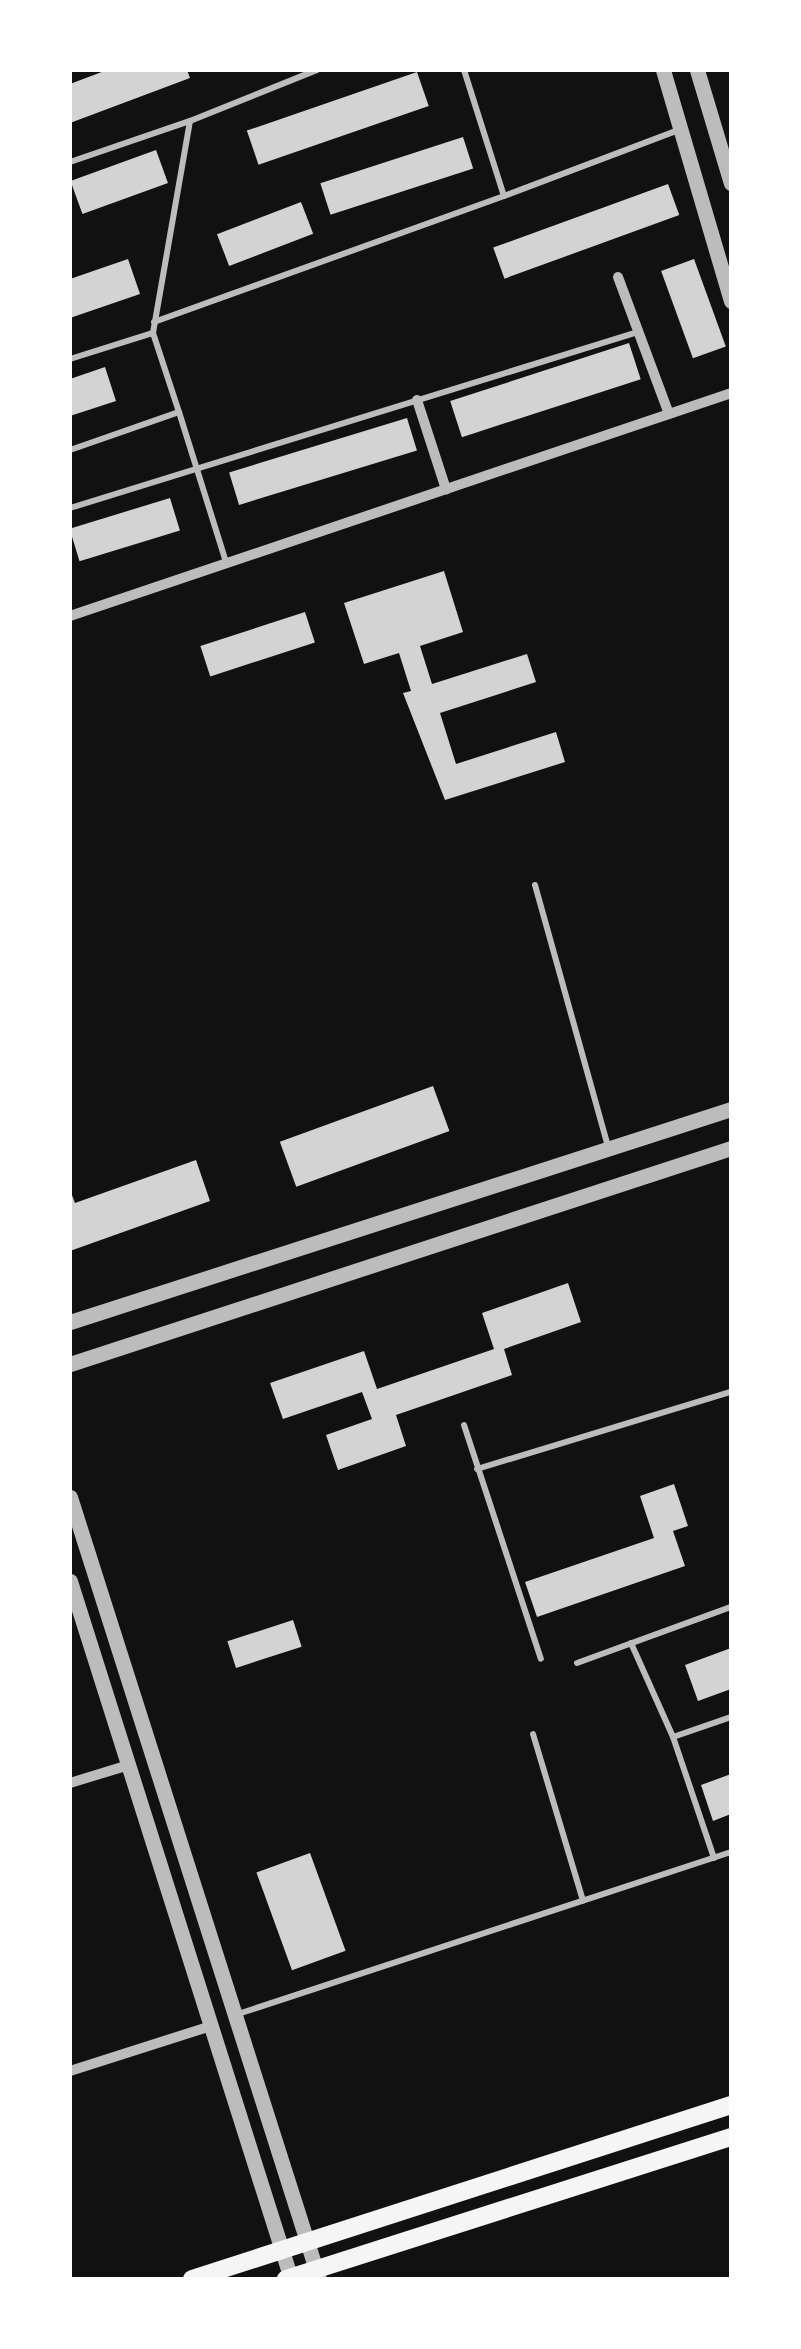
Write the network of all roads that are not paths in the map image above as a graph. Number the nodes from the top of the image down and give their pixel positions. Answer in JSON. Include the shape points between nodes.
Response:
{"nodes":[{"id":1,"x":317,"y":70,"type":"edge"},
{"id":2,"x":464,"y":70,"type":"edge"},
{"id":3,"x":663,"y":70,"type":"edge"},
{"id":4,"x":697,"y":70,"type":"edge"},
{"id":5,"x":190,"y":122,"type":"junction"},
{"id":6,"x":680,"y":129,"type":"junction"},
{"id":7,"x":70,"y":162,"type":"edge"},
{"id":8,"x":731,"y":183,"type":"edge"},
{"id":9,"x":504,"y":196,"type":"junction"},
{"id":10,"x":618,"y":278,"type":"dead end"},
{"id":11,"x":731,"y":301,"type":"edge"},
{"id":12,"x":154,"y":322,"type":"junction"},
{"id":13,"x":638,"y":332,"type":"junction"},
{"id":14,"x":152,"y":333,"type":"junction"},
{"id":15,"x":70,"y":359,"type":"edge"},
{"id":16,"x":731,"y":392,"type":"edge"},
{"id":17,"x":416,"y":400,"type":"junction"},
{"id":18,"x":179,"y":412,"type":"junction"},
{"id":19,"x":669,"y":414,"type":"junction"},
{"id":20,"x":70,"y":450,"type":"edge"},
{"id":21,"x":194,"y":465,"type":"junction"},
{"id":22,"x":446,"y":489,"type":"junction"},
{"id":23,"x":70,"y":508,"type":"edge"},
{"id":24,"x":227,"y":564,"type":"junction"},
{"id":25,"x":70,"y":616,"type":"edge"},
{"id":26,"x":535,"y":885,"type":"dead end"},
{"id":27,"x":731,"y":1109,"type":"edge"},
{"id":28,"x":731,"y":1148,"type":"edge"},
{"id":29,"x":609,"y":1149,"type":"junction"},
{"id":30,"x":70,"y":1322,"type":"edge"},
{"id":31,"x":70,"y":1364,"type":"edge"},
{"id":32,"x":731,"y":1392,"type":"edge"},
{"id":33,"x":464,"y":1425,"type":"dead end"},
{"id":34,"x":477,"y":1469,"type":"junction"},
{"id":35,"x":70,"y":1497,"type":"edge"},
{"id":36,"x":70,"y":1581,"type":"edge"},
{"id":37,"x":731,"y":1607,"type":"edge"},
{"id":38,"x":631,"y":1644,"type":"junction"},
{"id":39,"x":541,"y":1659,"type":"dead end"},
{"id":40,"x":577,"y":1663,"type":"dead end"},
{"id":41,"x":731,"y":1718,"type":"edge"},
{"id":42,"x":533,"y":1734,"type":"dead end"},
{"id":43,"x":673,"y":1736,"type":"junction"},
{"id":44,"x":129,"y":1765,"type":"junction"},
{"id":45,"x":70,"y":1784,"type":"edge"},
{"id":46,"x":731,"y":1852,"type":"edge"},
{"id":47,"x":714,"y":1858,"type":"junction"},
{"id":48,"x":583,"y":1901,"type":"junction"},
{"id":49,"x":232,"y":2016,"type":"junction"},
{"id":50,"x":208,"y":2027,"type":"junction"},
{"id":51,"x":70,"y":2071,"type":"edge"},
{"id":52,"x":731,"y":2105,"type":"edge"},
{"id":53,"x":731,"y":2137,"type":"edge"},
{"id":54,"x":305,"y":2244,"type":"junction"},
{"id":55,"x":281,"y":2250,"type":"junction"},
{"id":56,"x":317,"y":2274,"type":"edge"},
{"id":57,"x":192,"y":2279,"type":"edge"},
{"id":58,"x":289,"y":2279,"type":"edge"}],
"edges":[{"from":1,"to":5,"type":"lane"},
{"from":2,"to":9,"type":"lane"},
{"from":3,"to":6,"type":"street"},
{"from":4,"to":8,"type":"street"},
{"from":5,"to":7,"type":"lane"},
{"from":5,"to":12,"type":"lane"},
{"from":6,"to":9,"type":"lane"},
{"from":6,"to":11,"type":"street"},
{"from":9,"to":12,"type":"lane"},
{"from":10,"to":13,"type":"street"},
{"from":12,"to":14,"type":"lane"},
{"from":13,"to":17,"type":"lane"},
{"from":13,"to":19,"type":"street"},
{"from":14,"to":15,"type":"lane"},
{"from":14,"to":18,"type":"lane"},
{"from":16,"to":19,"type":"street"},
{"from":17,"to":21,"type":"lane"},
{"from":17,"to":22,"type":"street"},
{"from":18,"to":20,"type":"lane"},
{"from":18,"to":21,"type":"lane"},
{"from":19,"to":22,"type":"street"},
{"from":21,"to":23,"type":"lane"},
{"from":21,"to":24,"type":"lane"},
{"from":22,"to":24,"type":"street"},
{"from":24,"to":25,"type":"street"},
{"from":26,"to":29,"type":"lane"},
{"from":27,"to":29,"type":"street"},
{"from":28,"to":31,"type":"street"},
{"from":29,"to":30,"type":"street"},
{"from":32,"to":34,"type":"lane"},
{"from":33,"to":34,"type":"lane"},
{"from":34,"to":39,"type":"lane"},
{"from":35,"to":49,"type":"street"},
{"from":36,"to":44,"type":"street"},
{"from":37,"to":38,"type":"lane"},
{"from":38,"to":40,"type":"lane"},
{"from":38,"to":43,"type":"lane"},
{"from":41,"to":43,"type":"lane"},
{"from":42,"to":48,"type":"lane"},
{"from":43,"to":47,"type":"lane"},
{"from":44,"to":45,"type":"street"},
{"from":44,"to":50,"type":"street"},
{"from":46,"to":47,"type":"lane"},
{"from":47,"to":48,"type":"lane"},
{"from":48,"to":49,"type":"lane"},
{"from":49,"to":54,"type":"street"},
{"from":50,"to":51,"type":"street"},
{"from":50,"to":55,"type":"street"},
{"from":52,"to":54,"type":"main road"},
{"from":53,"to":56,"type":"main road"},
{"from":54,"to":55,"type":"main road"},
{"from":54,"to":56,"type":"street"},
{"from":55,"to":57,"type":"main road"},
{"from":55,"to":58,"type":"street"},
{"from":56,"to":58,"type":"main road"}]}
